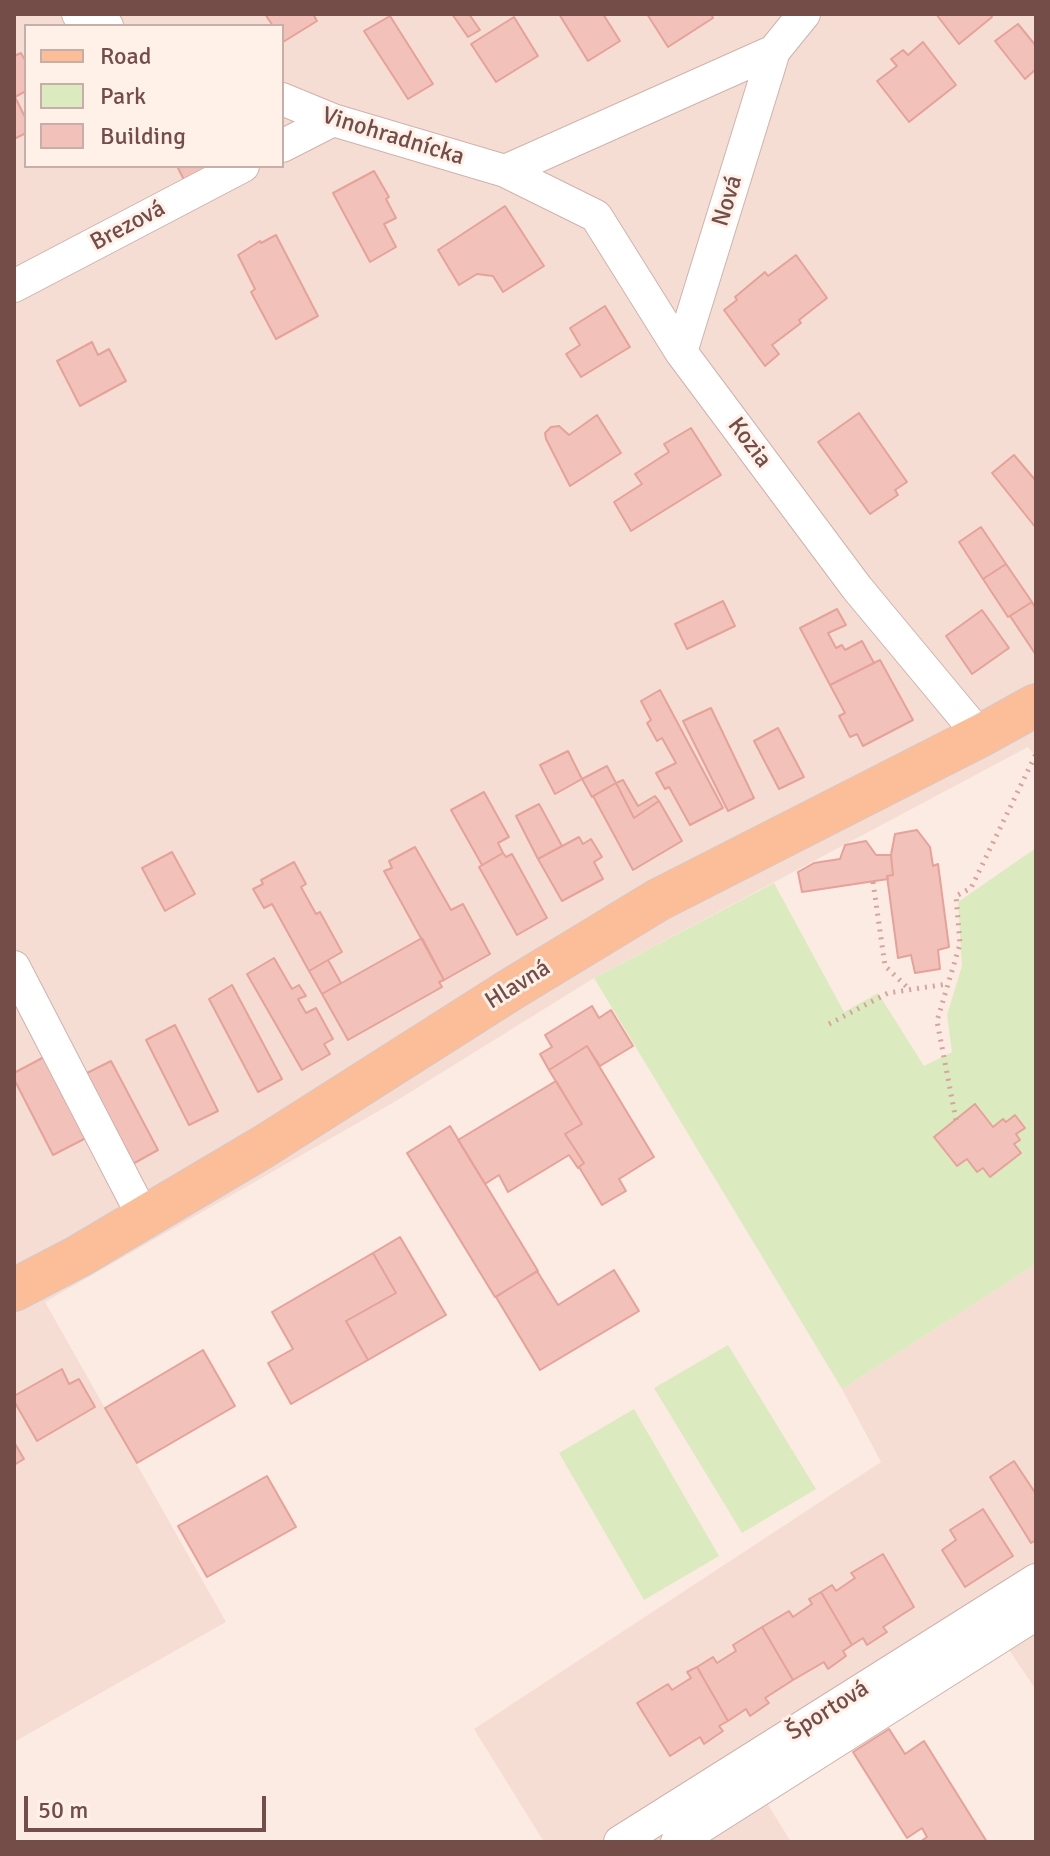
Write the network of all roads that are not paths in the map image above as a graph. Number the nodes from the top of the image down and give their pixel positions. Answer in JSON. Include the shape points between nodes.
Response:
{"nodes":[{"id":1,"x":78,"y":14,"type":"edge"},
{"id":2,"x":804,"y":14,"type":"edge"},
{"id":3,"x":102,"y":24,"type":"edge"},
{"id":4,"x":774,"y":51,"type":"junction"},
{"id":5,"x":284,"y":100,"type":"edge"},
{"id":6,"x":333,"y":120,"type":"junction"},
{"id":7,"x":284,"y":145,"type":"edge"},
{"id":8,"x":239,"y":168,"type":"edge"},
{"id":9,"x":505,"y":171,"type":"junction"},
{"id":10,"x":14,"y":286,"type":"edge"},
{"id":11,"x":681,"y":352,"type":"junction"},
{"id":12,"x":1036,"y":705,"type":"edge"},
{"id":13,"x":980,"y":736,"type":"junction"},
{"id":14,"x":14,"y":967,"type":"edge"},
{"id":15,"x":144,"y":1218,"type":"junction"},
{"id":16,"x":14,"y":1290,"type":"edge"},
{"id":17,"x":1034,"y":1595,"type":"edge"},
{"id":18,"x":620,"y":1842,"type":"edge"},
{"id":19,"x":677,"y":1842,"type":"edge"}],
"edges":[{"from":1,"to":3,"type":"street"},
{"from":2,"to":4,"type":"street","name":"Nová"},
{"from":4,"to":9,"type":"street","name":"Nová"},
{"from":4,"to":11,"type":"street","name":"Nová"},
{"from":5,"to":6,"type":"street","name":"Vinohradnícka"},
{"from":6,"to":7,"type":"street"},
{"from":6,"to":9,"type":"street","name":"Vinohradnícka"},
{"from":8,"to":10,"type":"street","name":"Brezová"},
{"from":9,"to":11,"type":"street","name":"Kozia","via":[[596,216]]},
{"from":11,"to":13,"type":"street","name":"Kozia","via":[[857,588]]},
{"from":12,"to":13,"type":"main road","name":"Hlavná"},
{"from":13,"to":15,"type":"main road","name":"Hlavná","via":[[658,900]]},
{"from":14,"to":15,"type":"street"},
{"from":15,"to":16,"type":"main road","name":"Hlavná"},
{"from":17,"to":18,"type":"street","name":"Športová"},
{"from":17,"to":19,"type":"street"}]}
